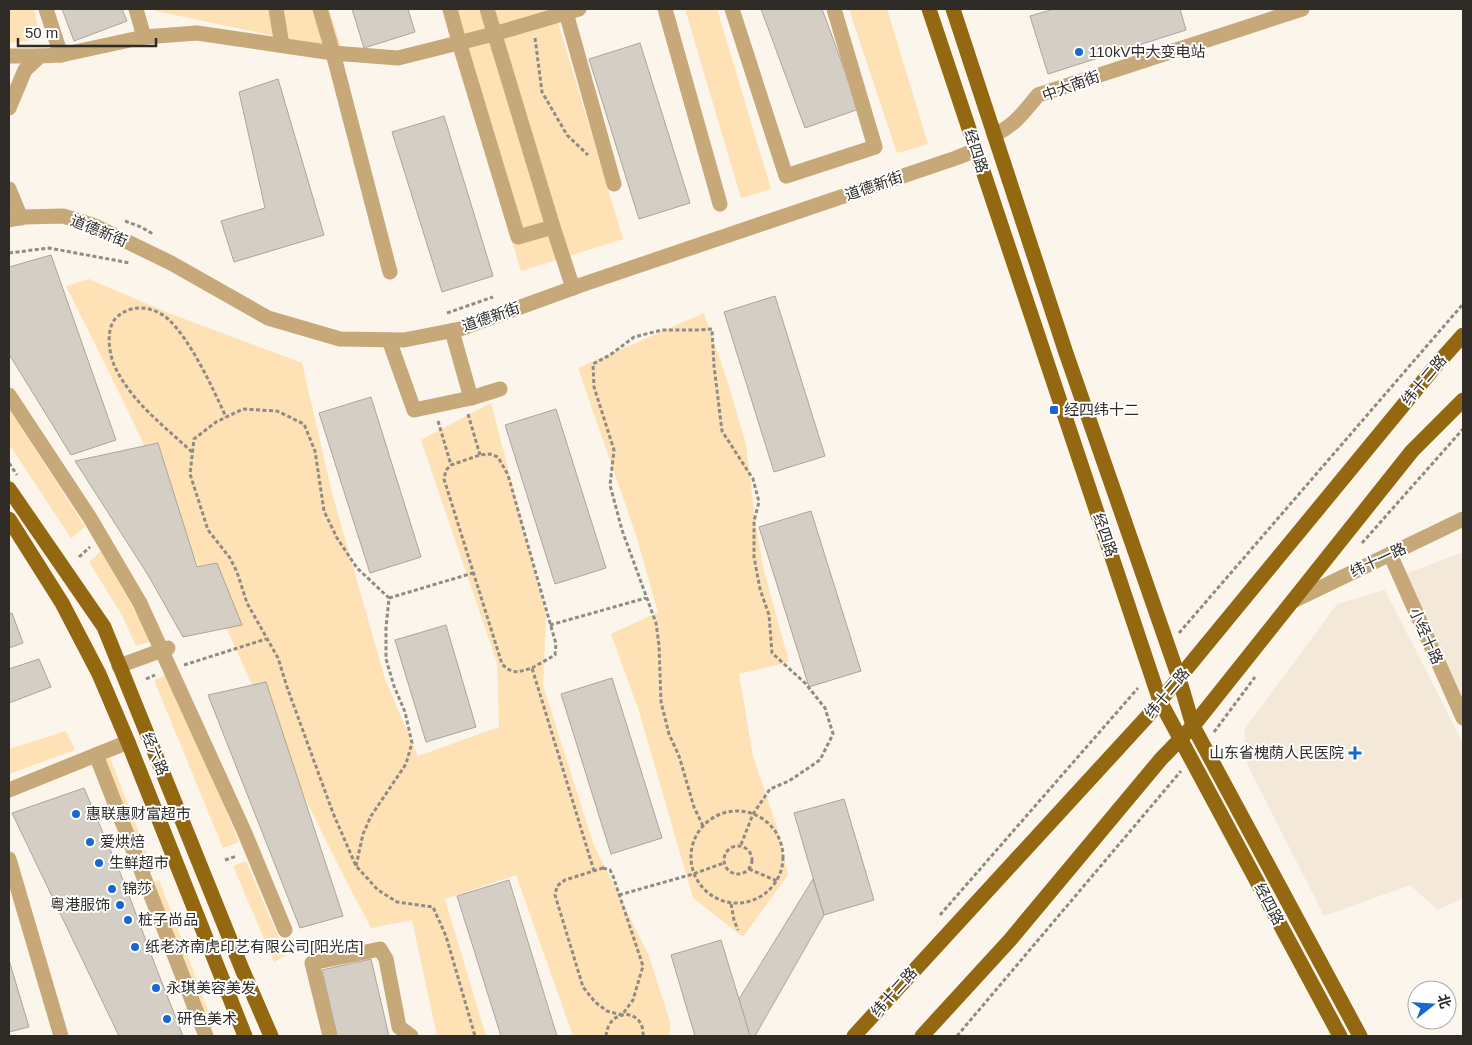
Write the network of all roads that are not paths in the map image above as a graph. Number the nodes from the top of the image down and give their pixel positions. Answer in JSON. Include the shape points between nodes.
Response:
{"nodes":[{"id":1,"x":46,"y":9,"type":"edge"},
{"id":2,"x":136,"y":9,"type":"edge"},
{"id":3,"x":276,"y":9,"type":"edge"},
{"id":4,"x":320,"y":9,"type":"edge"},
{"id":5,"x":450,"y":9,"type":"edge"},
{"id":6,"x":487,"y":9,"type":"edge"},
{"id":7,"x":665,"y":9,"type":"edge"},
{"id":8,"x":732,"y":9,"type":"edge"},
{"id":9,"x":834,"y":9,"type":"edge"},
{"id":10,"x":929,"y":9,"type":"edge"},
{"id":11,"x":953,"y":9,"type":"edge"},
{"id":12,"x":1302,"y":9,"type":"edge"},
{"id":13,"x":570,"y":10,"type":"edge"},
{"id":14,"x":494,"y":34,"type":"junction"},
{"id":15,"x":144,"y":37,"type":"junction"},
{"id":16,"x":459,"y":42,"type":"junction"},
{"id":17,"x":282,"y":45,"type":"junction"},
{"id":18,"x":333,"y":53,"type":"junction"},
{"id":19,"x":61,"y":54,"type":"junction"},
{"id":20,"x":9,"y":56,"type":"edge"},
{"id":21,"x":40,"y":56,"type":"junction"},
{"id":22,"x":9,"y":108,"type":"edge"},
{"id":23,"x":994,"y":136,"type":"junction"},
{"id":24,"x":976,"y":150,"type":"junction"},
{"id":25,"x":613,"y":180,"type":"road end"},
{"id":26,"x":9,"y":189,"type":"edge"},
{"id":27,"x":720,"y":204,"type":"dead end"},
{"id":28,"x":15,"y":219,"type":"edge"},
{"id":29,"x":553,"y":227,"type":"junction"},
{"id":30,"x":390,"y":272,"type":"dead end"},
{"id":31,"x":573,"y":288,"type":"junction"},
{"id":32,"x":452,"y":331,"type":"junction"},
{"id":33,"x":1463,"y":335,"type":"edge"},
{"id":34,"x":389,"y":340,"type":"junction"},
{"id":35,"x":500,"y":389,"type":"dead end"},
{"id":36,"x":9,"y":395,"type":"edge"},
{"id":37,"x":467,"y":398,"type":"junction"},
{"id":38,"x":1463,"y":400,"type":"edge"},
{"id":39,"x":9,"y":490,"type":"edge"},
{"id":40,"x":9,"y":519,"type":"edge"},
{"id":41,"x":1463,"y":520,"type":"edge"},
{"id":42,"x":1390,"y":554,"type":"junction"},
{"id":43,"x":1293,"y":601,"type":"junction"},
{"id":44,"x":165,"y":649,"type":"junction"},
{"id":45,"x":120,"y":666,"type":"junction"},
{"id":46,"x":1179,"y":678,"type":"junction"},
{"id":47,"x":1160,"y":701,"type":"junction"},
{"id":48,"x":1463,"y":718,"type":"edge"},
{"id":49,"x":1193,"y":726,"type":"junction"},
{"id":50,"x":1180,"y":740,"type":"junction"},
{"id":51,"x":128,"y":742,"type":"junction"},
{"id":52,"x":96,"y":755,"type":"junction"},
{"id":53,"x":9,"y":790,"type":"edge"},
{"id":54,"x":9,"y":859,"type":"edge"},
{"id":55,"x":285,"y":930,"type":"dead end"},
{"id":56,"x":61,"y":1036,"type":"edge"},
{"id":57,"x":206,"y":1036,"type":"edge"},
{"id":58,"x":245,"y":1036,"type":"edge"},
{"id":59,"x":271,"y":1036,"type":"edge"},
{"id":60,"x":330,"y":1036,"type":"edge"},
{"id":61,"x":411,"y":1036,"type":"edge"},
{"id":62,"x":854,"y":1036,"type":"edge"},
{"id":63,"x":922,"y":1036,"type":"edge"},
{"id":64,"x":1340,"y":1036,"type":"edge"},
{"id":65,"x":1360,"y":1036,"type":"edge"}],
"edges":[{"from":1,"to":19,"type":"street"},
{"from":2,"to":15,"type":"street"},
{"from":3,"to":17,"type":"street"},
{"from":4,"to":18,"type":"street"},
{"from":5,"to":16,"type":"street"},
{"from":6,"to":14,"type":"street"},
{"from":7,"to":27,"type":"street"},
{"from":8,"to":9,"type":"street","via":[[786,176],[874,147]]},
{"from":10,"to":24,"type":"main road","name":"经四路"},
{"from":11,"to":23,"type":"main road","name":"经四路"},
{"from":12,"to":23,"type":"street","name":"中大南街","via":[[1038,95],[1008,128]]},
{"from":13,"to":14,"type":"street"},
{"from":13,"to":25,"type":"street"},
{"from":14,"to":16,"type":"street"},
{"from":14,"to":29,"type":"street"},
{"from":15,"to":17,"type":"street","via":[[197,32]]},
{"from":15,"to":19,"type":"street"},
{"from":16,"to":18,"type":"street","via":[[398,58]]},
{"from":16,"to":29,"type":"street","via":[[518,237]]},
{"from":17,"to":18,"type":"street"},
{"from":18,"to":30,"type":"street"},
{"from":19,"to":21,"type":"street"},
{"from":20,"to":21,"type":"street"},
{"from":21,"to":22,"type":"street","via":[[25,70]]},
{"from":23,"to":46,"type":"main road","name":"经四路"},
{"from":24,"to":31,"type":"street","name":"道德新街"},
{"from":24,"to":47,"type":"main road","name":"经四路"},
{"from":26,"to":28,"type":"street"},
{"from":28,"to":34,"type":"street","name":"道德新街","via":[[63,216],[95,226],[171,263],[268,318],[340,339]]},
{"from":29,"to":31,"type":"street"},
{"from":31,"to":32,"type":"street","name":"道德新街"},
{"from":32,"to":34,"type":"street","name":"道德新街"},
{"from":32,"to":37,"type":"street"},
{"from":33,"to":46,"type":"main road","name":"纬十二路"},
{"from":34,"to":37,"type":"street","via":[[414,410]]},
{"from":35,"to":37,"type":"street"},
{"from":36,"to":44,"type":"street","via":[[90,518]]},
{"from":38,"to":43,"type":"main road","via":[[1412,451]]},
{"from":39,"to":45,"type":"main road","name":"经六路","via":[[104,627]]},
{"from":40,"to":51,"type":"main road","name":"经六路","via":[[62,603],[99,674]]},
{"from":41,"to":42,"type":"street","name":"纬十一路"},
{"from":42,"to":43,"type":"street","name":"纬十一路"},
{"from":42,"to":48,"type":"street","name":"小经十路"},
{"from":43,"to":49,"type":"main road"},
{"from":44,"to":45,"type":"street"},
{"from":44,"to":55,"type":"street"},
{"from":45,"to":59,"type":"main road","name":"经六路"},
{"from":46,"to":47,"type":"main road","name":"纬十二路"},
{"from":46,"to":49,"type":"main road","name":"经四路"},
{"from":47,"to":50,"type":"main road","name":"经四路"},
{"from":47,"to":62,"type":"main road","name":"纬十二路"},
{"from":49,"to":50,"type":"main road"},
{"from":49,"to":65,"type":"main road","name":"经四路"},
{"from":50,"to":63,"type":"main road","via":[[1010,940]]},
{"from":50,"to":64,"type":"main road","name":"经四路"},
{"from":51,"to":52,"type":"street"},
{"from":51,"to":58,"type":"main road","name":"经六路"},
{"from":52,"to":53,"type":"street"},
{"from":52,"to":57,"type":"street"},
{"from":54,"to":56,"type":"street"},
{"from":60,"to":61,"type":"street","via":[[312,963],[380,949],[386,959],[400,1028]]}]}
